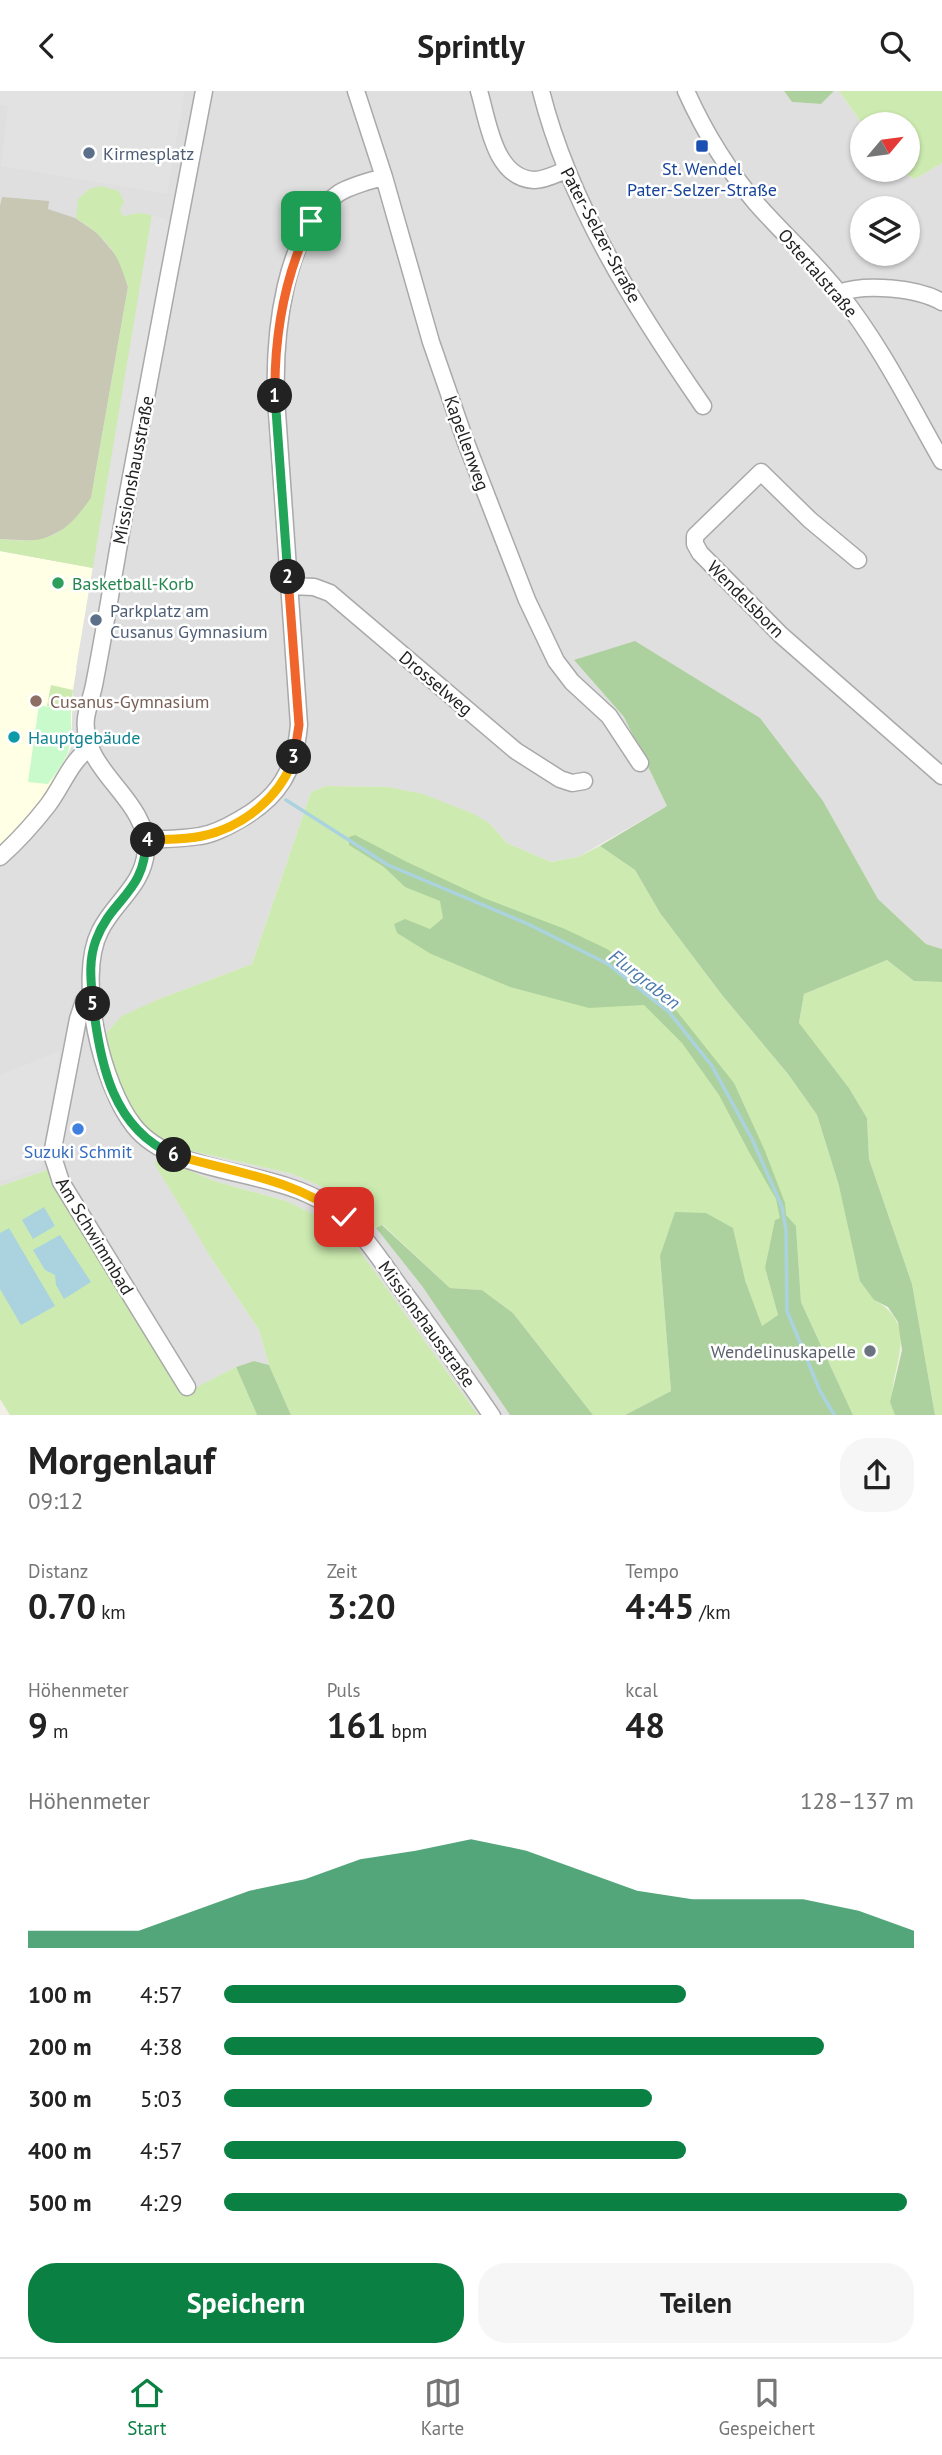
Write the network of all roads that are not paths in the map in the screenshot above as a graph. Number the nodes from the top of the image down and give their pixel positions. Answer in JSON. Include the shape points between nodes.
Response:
{"nodes":[{"id":1,"x":204,"y":91,"type":"edge"},
{"id":2,"x":356,"y":91,"type":"edge"},
{"id":3,"x":479,"y":91,"type":"edge"},
{"id":4,"x":541,"y":91,"type":"edge"},
{"id":5,"x":686,"y":91,"type":"edge"},
{"id":6,"x":566,"y":170,"type":"junction"},
{"id":7,"x":384,"y":177,"type":"junction"},
{"id":8,"x":839,"y":293,"type":"junction"},
{"id":9,"x":942,"y":302,"type":"edge"},
{"id":10,"x":703,"y":406,"type":"dead end"},
{"id":11,"x":942,"y":461,"type":"edge"},
{"id":12,"x":858,"y":561,"type":"dead end"},
{"id":13,"x":289,"y":586,"type":"junction"},
{"id":14,"x":90,"y":748,"type":"junction"},
{"id":15,"x":640,"y":763,"type":"dead end"},
{"id":16,"x":942,"y":776,"type":"edge"},
{"id":17,"x":584,"y":782,"type":"dead end"},
{"id":18,"x":146,"y":840,"type":"junction"},
{"id":19,"x":0,"y":857,"type":"edge"},
{"id":20,"x":92,"y":994,"type":"junction"},
{"id":21,"x":187,"y":1387,"type":"dead end"},
{"id":22,"x":491,"y":1415,"type":"edge"}],
"edges":[{"from":1,"to":14,"type":"street","name":"Missionshausstraße","via":[[86,717]]},
{"from":2,"to":7,"type":"street","name":"Kapellenweg"},
{"from":3,"to":6,"type":"street","via":[[499,156],[511,172],[534,180]]},
{"from":4,"to":6,"type":"street","name":"Pater-Selzer-Straße"},
{"from":5,"to":8,"type":"street","name":"Ostertalstraße","via":[[736,178]]},
{"from":6,"to":10,"type":"street","name":"Pater-Selzer-Straße","via":[[614,267]]},
{"from":7,"to":13,"type":"street","via":[[339,193],[317,214],[301,242],[283,299],[275,398]]},
{"from":7,"to":15,"type":"street","name":"Kapellenweg","via":[[431,342],[527,600],[556,661],[609,716]]},
{"from":8,"to":9,"type":"street","via":[[866,288],[900,290]]},
{"from":8,"to":11,"type":"street","name":"Ostertalstraße"},
{"from":12,"to":16,"type":"street","name":"Wendelsborn","via":[[761,472],[695,536],[700,553],[781,635]]},
{"from":13,"to":17,"type":"street","name":"Drosselweg","via":[[330,593],[516,751],[560,779]]},
{"from":13,"to":18,"type":"street","via":[[299,725],[294,760],[285,779],[270,799],[225,828],[201,836]]},
{"from":14,"to":18,"type":"street","via":[[138,816]]},
{"from":14,"to":19,"type":"street","via":[[78,758],[40,815]]},
{"from":18,"to":20,"type":"street","name":"Missionshausstraße","via":[[141,874],[96,940],[90,972]]},
{"from":20,"to":21,"type":"street","name":"Am Schwimmbad","via":[[84,1001],[78,1019],[52,1154],[55,1167]]},
{"from":20,"to":22,"type":"street","name":"Missionshausstraße","via":[[107,1078],[136,1130],[172,1154],[296,1188],[344,1217],[360,1232]]}]}
